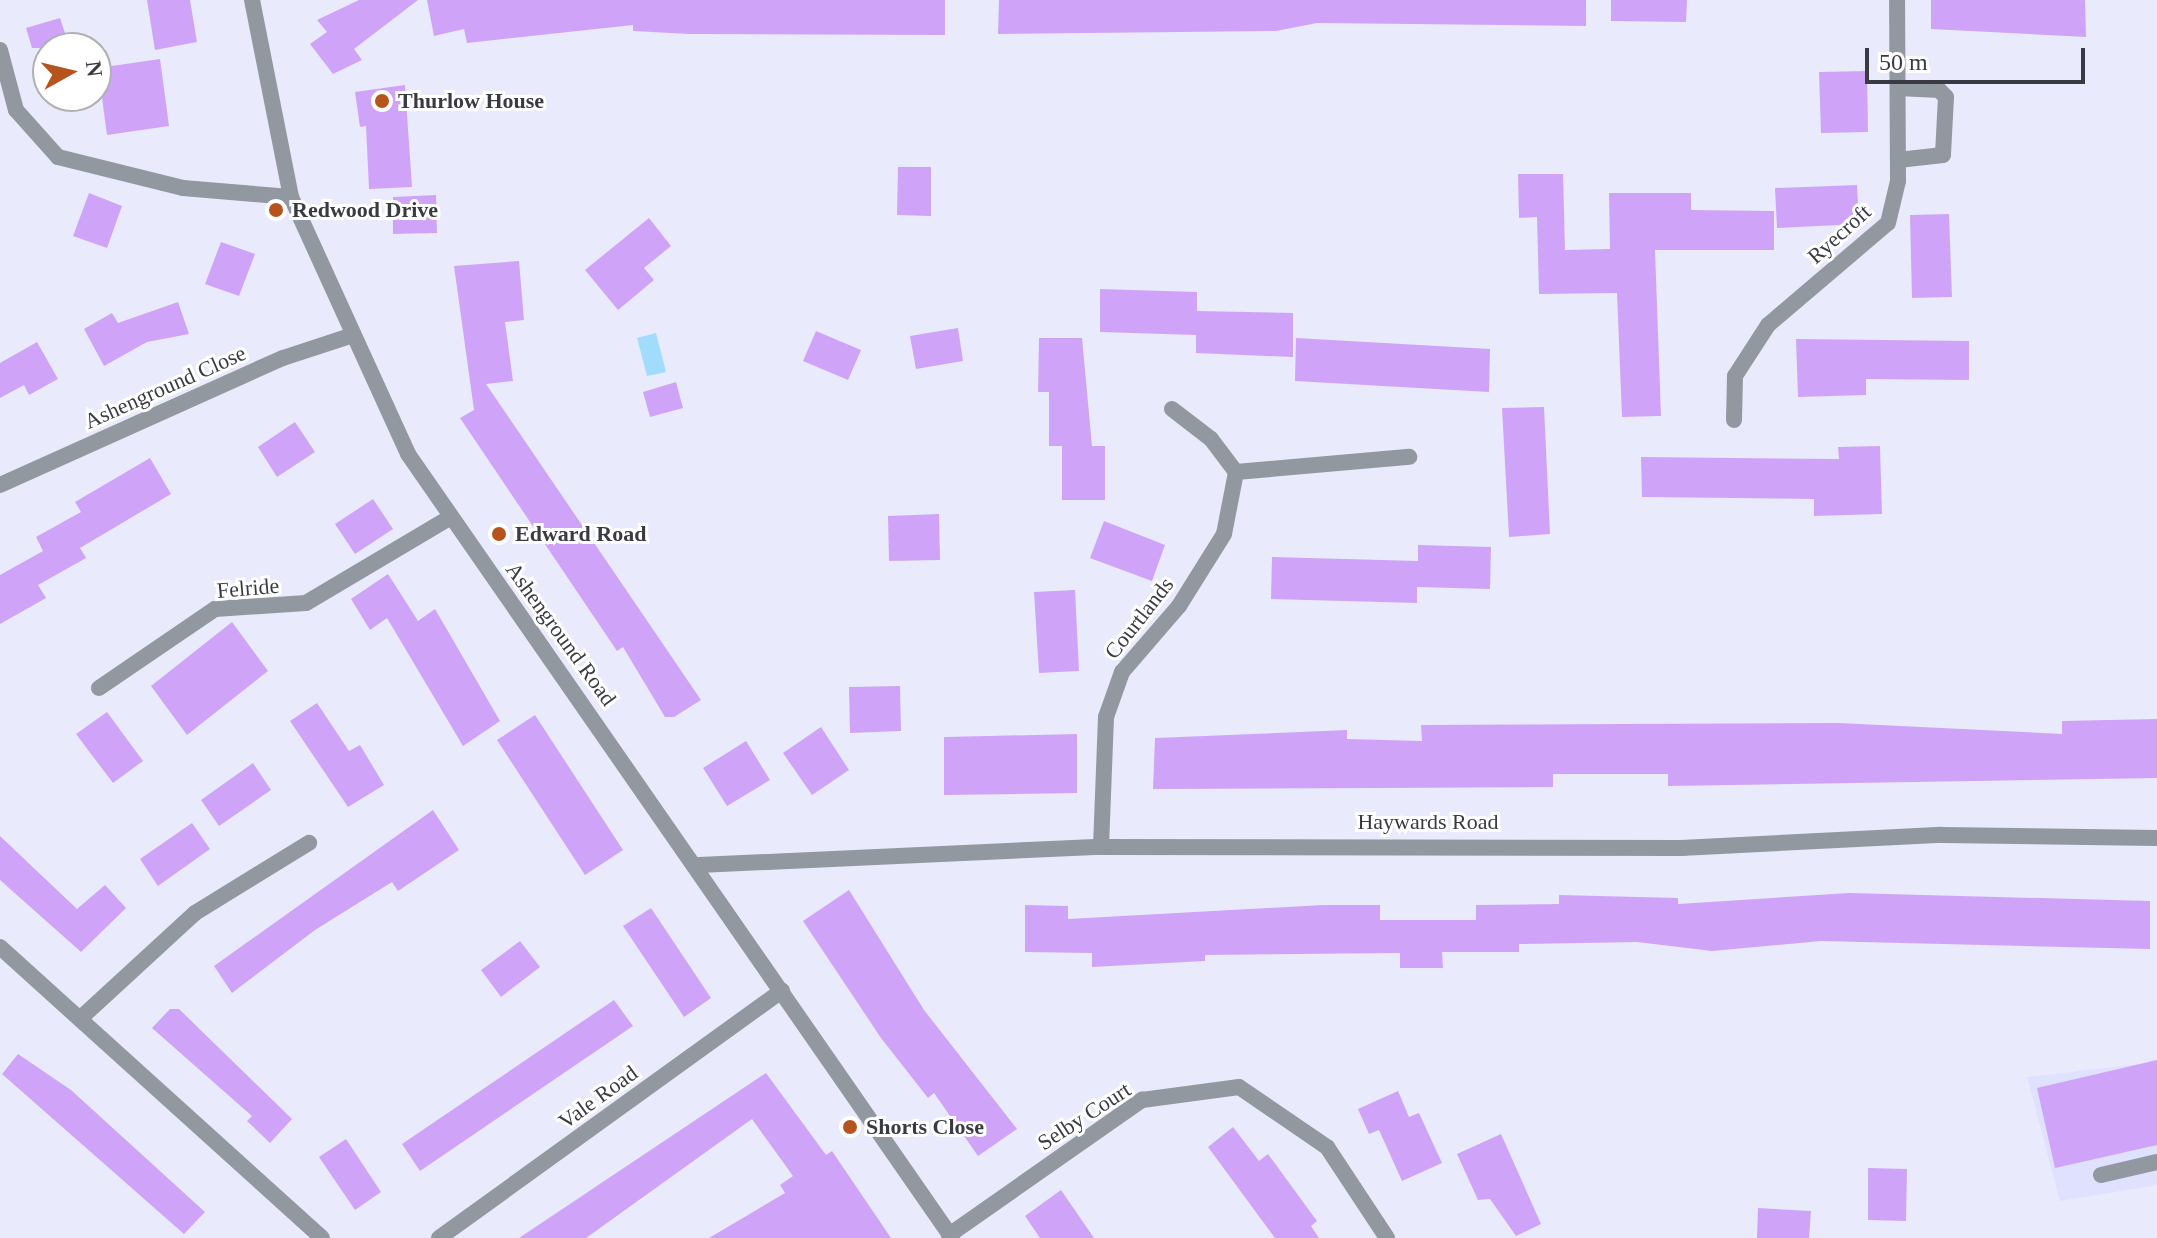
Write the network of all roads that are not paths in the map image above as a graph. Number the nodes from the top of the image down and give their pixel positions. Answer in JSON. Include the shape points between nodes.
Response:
{"nodes":[{"id":1,"x":252,"y":0,"type":"edge"},
{"id":2,"x":1897,"y":0,"type":"edge"},
{"id":3,"x":0,"y":50,"type":"edge"},
{"id":4,"x":1898,"y":88,"type":"junction"},
{"id":5,"x":1898,"y":160,"type":"junction"},
{"id":6,"x":291,"y":197,"type":"junction"},
{"id":7,"x":350,"y":336,"type":"junction"},
{"id":8,"x":1172,"y":409,"type":"dead end"},
{"id":9,"x":1734,"y":420,"type":"dead end"},
{"id":10,"x":1409,"y":457,"type":"dead end"},
{"id":11,"x":1236,"y":472,"type":"junction"},
{"id":12,"x":0,"y":485,"type":"edge"},
{"id":13,"x":449,"y":518,"type":"junction"},
{"id":14,"x":99,"y":688,"type":"dead end"},
{"id":15,"x":2157,"y":838,"type":"edge"},
{"id":16,"x":309,"y":843,"type":"dead end"},
{"id":17,"x":1101,"y":847,"type":"junction"},
{"id":18,"x":699,"y":865,"type":"junction"},
{"id":19,"x":0,"y":947,"type":"edge"},
{"id":20,"x":782,"y":991,"type":"junction"},
{"id":21,"x":83,"y":1016,"type":"junction"},
{"id":22,"x":2157,"y":1162,"type":"edge"},
{"id":23,"x":2101,"y":1175,"type":"dead end"},
{"id":24,"x":951,"y":1236,"type":"edge"},
{"id":25,"x":322,"y":1238,"type":"edge"},
{"id":26,"x":439,"y":1238,"type":"edge"},
{"id":27,"x":1387,"y":1238,"type":"edge"}],
"edges":[{"from":1,"to":6,"type":"street","name":"Ashenground Road"},
{"from":2,"to":4,"type":"street","name":"Ryecroft"},
{"from":3,"to":6,"type":"street","via":[[16,110],[58,157],[183,188]]},
{"from":4,"to":5,"type":"street","name":"Ryecroft"},
{"from":4,"to":5,"type":"street","via":[[1939,90],[1946,97],[1943,155]]},
{"from":5,"to":9,"type":"street","name":"Ryecroft","via":[[1888,223],[1768,325],[1735,376]]},
{"from":6,"to":7,"type":"street","name":"Ashenground Road"},
{"from":7,"to":12,"type":"street","name":"Ashenground Close","via":[[283,358]]},
{"from":7,"to":13,"type":"street","name":"Ashenground Road"},
{"from":8,"to":11,"type":"street","via":[[1211,439]]},
{"from":10,"to":11,"type":"street"},
{"from":11,"to":17,"type":"street","name":"Courtlands","via":[[1224,534],[1117,687],[1106,717]]},
{"from":13,"to":14,"type":"street","name":"Felride","via":[[306,603],[215,609]]},
{"from":13,"to":18,"type":"street","name":"Ashenground Road"},
{"from":15,"to":17,"type":"street","name":"Haywards Road","via":[[1942,835],[1681,848]]},
{"from":16,"to":21,"type":"street","via":[[195,913]]},
{"from":17,"to":18,"type":"street","name":"Haywards Road"},
{"from":18,"to":20,"type":"street","name":"Ashenground Road"},
{"from":19,"to":21,"type":"street"},
{"from":20,"to":24,"type":"street","name":"Ashenground Road"},
{"from":20,"to":26,"type":"street","name":"Vale Road"},
{"from":21,"to":25,"type":"street"},
{"from":22,"to":23,"type":"street"},
{"from":24,"to":27,"type":"street","name":"Selby Court","via":[[1142,1100],[1239,1087],[1327,1147]]}]}
